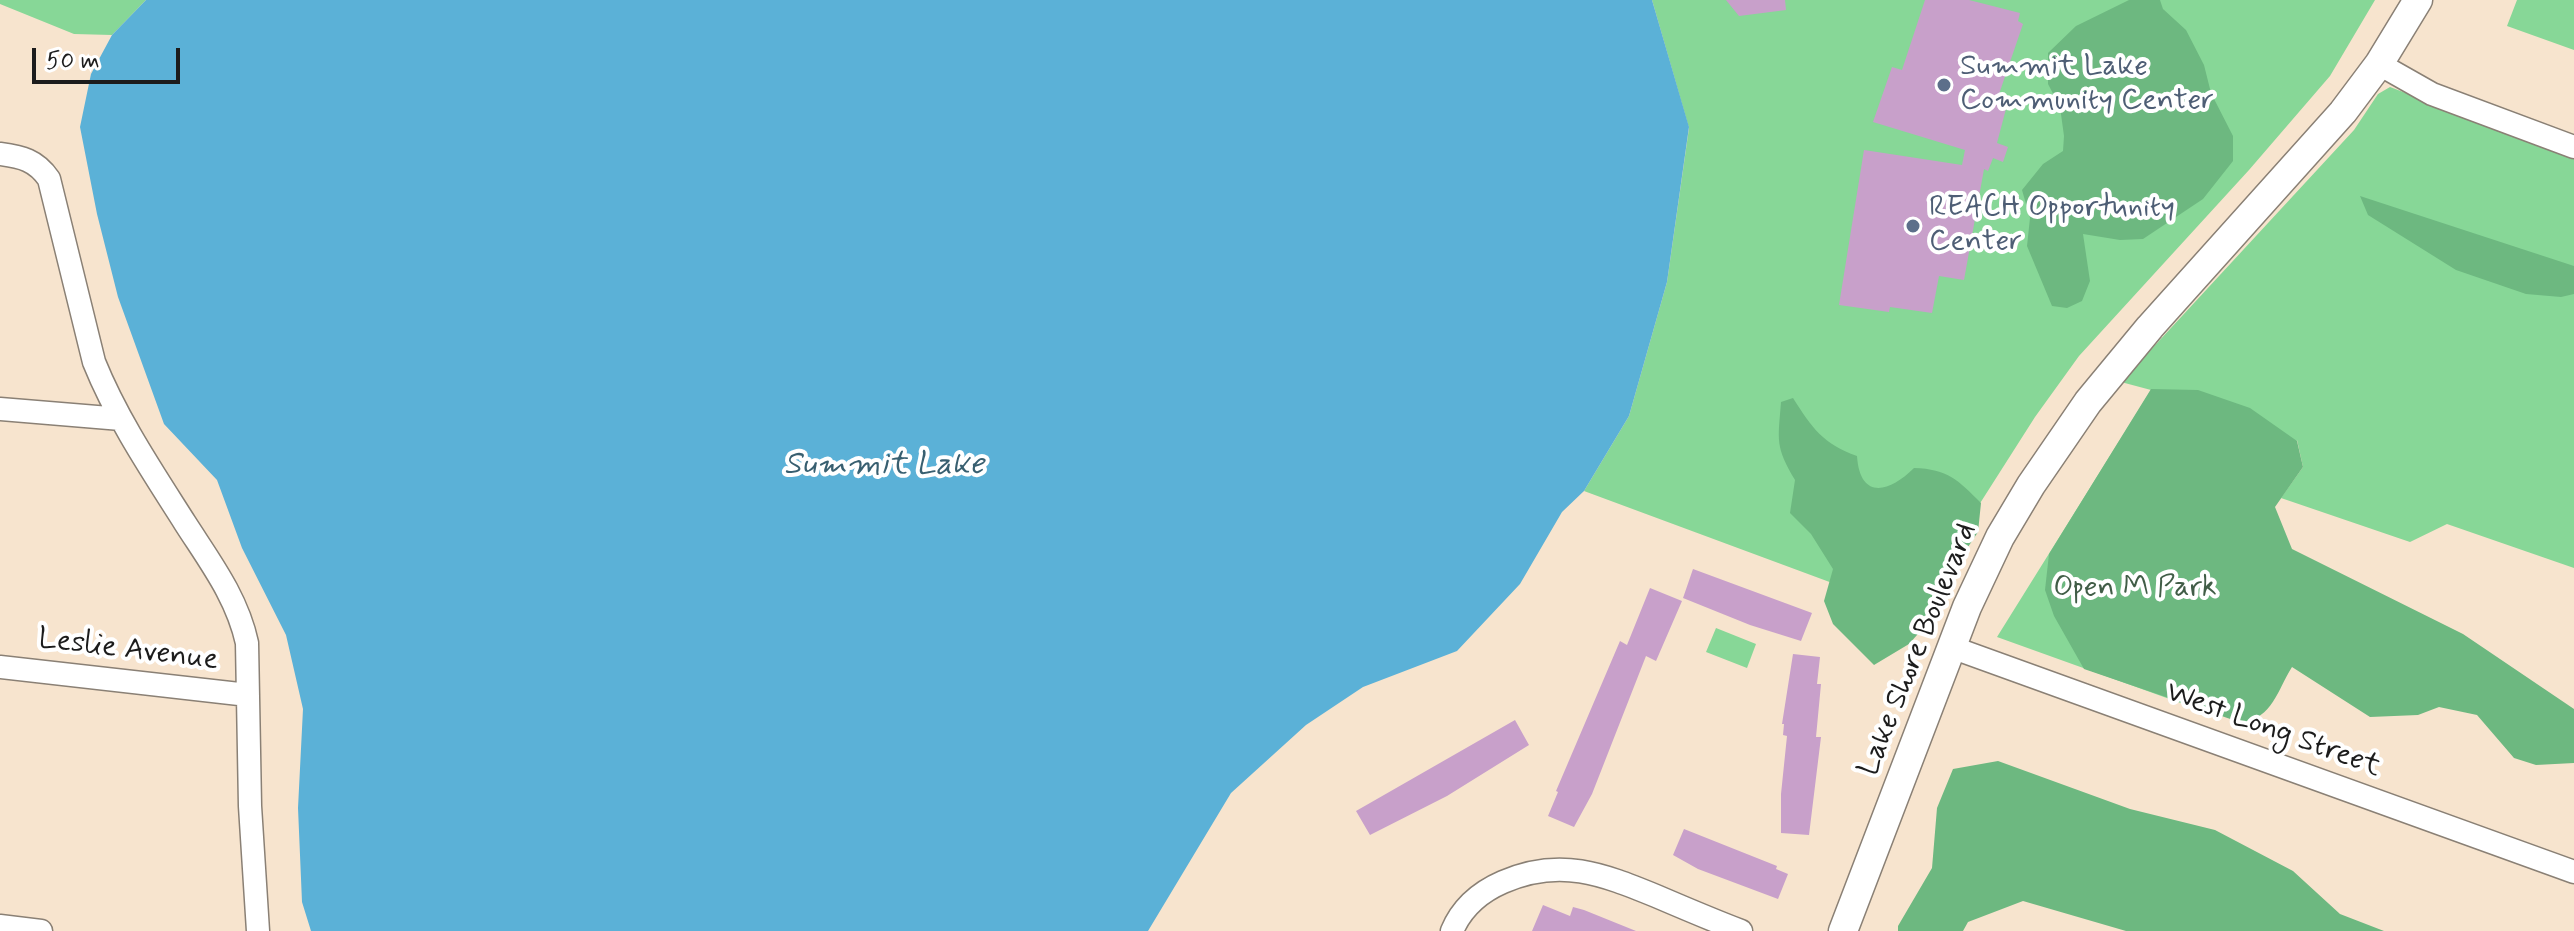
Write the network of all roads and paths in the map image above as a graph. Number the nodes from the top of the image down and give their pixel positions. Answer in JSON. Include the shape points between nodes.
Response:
{"nodes":[{"id":1,"x":2418,"y":0,"type":"edge"},
{"id":2,"x":2379,"y":64,"type":"junction"},
{"id":3,"x":2574,"y":147,"type":"edge"},
{"id":4,"x":6,"y":155,"type":"edge"},
{"id":5,"x":0,"y":409,"type":"edge"},
{"id":6,"x":121,"y":419,"type":"junction"},
{"id":7,"x":1951,"y":647,"type":"junction"},
{"id":8,"x":0,"y":667,"type":"edge"},
{"id":9,"x":248,"y":695,"type":"junction"},
{"id":10,"x":2574,"y":872,"type":"edge"},
{"id":11,"x":0,"y":926,"type":"edge"},
{"id":12,"x":41,"y":931,"type":"edge"},
{"id":13,"x":258,"y":931,"type":"edge"},
{"id":14,"x":1452,"y":931,"type":"edge"},
{"id":15,"x":1741,"y":931,"type":"edge"},
{"id":16,"x":1843,"y":931,"type":"edge"}],
"edges":[{"from":1,"to":2,"type":"main road","name":"Lake Shore Boulevard"},
{"from":2,"to":3,"type":"street","via":[[2432,94]]},
{"from":2,"to":7,"type":"main road","name":"Lake Shore Boulevard","via":[[2318,143],[2088,402],[2000,537]]},
{"from":4,"to":6,"type":"street","via":[[33,161],[49,179],[94,362]]},
{"from":5,"to":6,"type":"street"},
{"from":6,"to":9,"type":"street","via":[[236,604],[247,643]]},
{"from":7,"to":10,"type":"street","name":"West Long Street"},
{"from":7,"to":16,"type":"main road","name":"Lake Shore Boulevard"},
{"from":8,"to":9,"type":"street","name":"Leslie Avenue"},
{"from":9,"to":13,"type":"street"},
{"from":11,"to":12,"type":"street"},
{"from":14,"to":15,"type":"street","via":[[1466,907],[1486,889],[1529,871],[1565,869],[1611,877]]}]}
